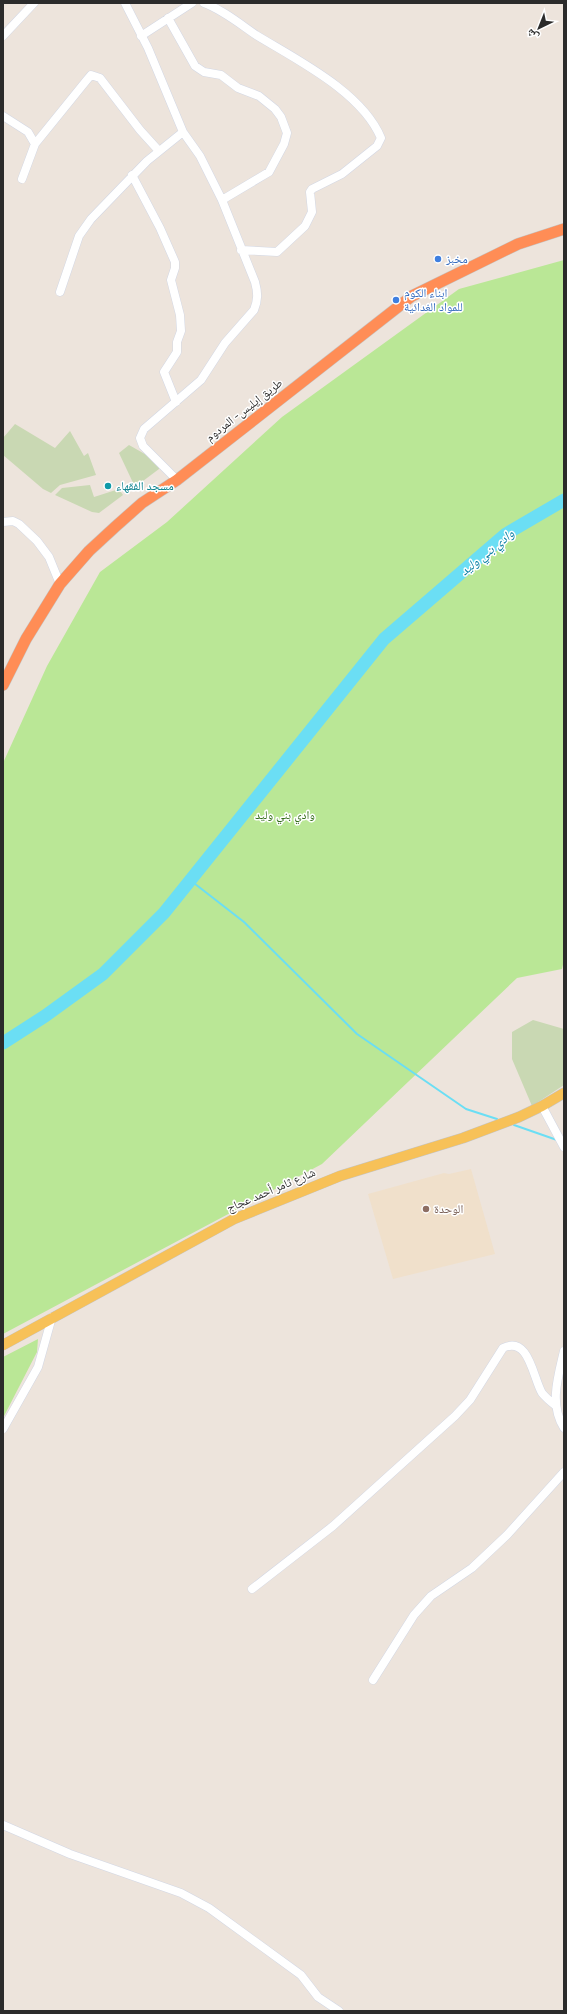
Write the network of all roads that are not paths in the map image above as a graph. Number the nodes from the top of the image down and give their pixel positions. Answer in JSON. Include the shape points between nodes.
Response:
{"nodes":[{"id":1,"x":34,"y":3,"type":"edge"},
{"id":2,"x":125,"y":3,"type":"edge"},
{"id":3,"x":192,"y":3,"type":"edge"},
{"id":4,"x":204,"y":3,"type":"edge"},
{"id":5,"x":168,"y":18,"type":"junction"},
{"id":6,"x":3,"y":36,"type":"edge"},
{"id":7,"x":141,"y":36,"type":"junction"},
{"id":8,"x":3,"y":116,"type":"edge"},
{"id":9,"x":183,"y":132,"type":"junction"},
{"id":10,"x":35,"y":144,"type":"junction"},
{"id":11,"x":159,"y":151,"type":"junction"},
{"id":12,"x":132,"y":175,"type":"junction"},
{"id":13,"x":22,"y":179,"type":"dead end"},
{"id":14,"x":222,"y":200,"type":"junction"},
{"id":15,"x":564,"y":229,"type":"edge"},
{"id":16,"x":241,"y":250,"type":"junction"},
{"id":17,"x":60,"y":292,"type":"dead end"},
{"id":18,"x":176,"y":402,"type":"junction"},
{"id":19,"x":177,"y":480,"type":"junction"},
{"id":20,"x":3,"y":522,"type":"edge"},
{"id":21,"x":60,"y":584,"type":"junction"},
{"id":22,"x":3,"y":685,"type":"edge"},
{"id":23,"x":564,"y":1093,"type":"edge"},
{"id":24,"x":542,"y":1106,"type":"junction"},
{"id":25,"x":564,"y":1147,"type":"edge"},
{"id":26,"x":52,"y":1317,"type":"junction"},
{"id":27,"x":3,"y":1345,"type":"edge"},
{"id":28,"x":564,"y":1351,"type":"edge"},
{"id":29,"x":556,"y":1406,"type":"junction"},
{"id":30,"x":564,"y":1428,"type":"edge"},
{"id":31,"x":3,"y":1429,"type":"edge"},
{"id":32,"x":564,"y":1472,"type":"edge"},
{"id":33,"x":252,"y":1589,"type":"dead end"},
{"id":34,"x":373,"y":1680,"type":"dead end"},
{"id":35,"x":3,"y":1825,"type":"edge"},
{"id":36,"x":339,"y":2011,"type":"edge"}],
"edges":[{"from":1,"to":6,"type":"street"},
{"from":2,"to":7,"type":"street"},
{"from":3,"to":5,"type":"street"},
{"from":4,"to":16,"type":"street","via":[[322,76],[356,103],[377,127],[381,138],[377,146],[342,174],[312,188],[312,212],[305,226],[277,252]]},
{"from":5,"to":7,"type":"street"},
{"from":5,"to":14,"type":"street","via":[[195,66],[204,72],[221,75],[238,88],[260,96],[281,117],[287,133],[269,172]]},
{"from":7,"to":9,"type":"street"},
{"from":8,"to":10,"type":"street","via":[[28,132]]},
{"from":9,"to":11,"type":"street"},
{"from":9,"to":14,"type":"street","via":[[204,163]]},
{"from":10,"to":11,"type":"street","via":[[91,75],[97,75]]},
{"from":10,"to":13,"type":"street"},
{"from":11,"to":12,"type":"street"},
{"from":12,"to":17,"type":"street","via":[[78,236]]},
{"from":12,"to":18,"type":"street","via":[[175,262],[171,280],[180,315],[181,331],[177,352],[164,372]]},
{"from":14,"to":16,"type":"street"},
{"from":15,"to":19,"type":"highway","name":"طريق إيليس- المردوم","via":[[518,244],[412,296]]},
{"from":16,"to":18,"type":"street","via":[[255,282],[257,303],[240,328],[225,343],[201,380]]},
{"from":18,"to":19,"type":"street","via":[[144,429],[140,438],[143,446]]},
{"from":19,"to":21,"type":"highway","name":"طريق إيليس- المردوم","via":[[142,503],[89,551]]},
{"from":20,"to":21,"type":"street","via":[[13,521],[37,541],[49,557]]},
{"from":21,"to":22,"type":"highway","name":"طريق إيليس- المردوم","via":[[26,639]]},
{"from":23,"to":24,"type":"main road","name":"شارع ثامر أحمد عجاج"},
{"from":24,"to":25,"type":"street"},
{"from":24,"to":26,"type":"main road","name":"شارع ثامر أحمد عجاج","via":[[463,1138],[340,1176],[275,1201],[234,1219]]},
{"from":26,"to":27,"type":"main road","name":"شارع ثامر أحمد عجاج"},
{"from":26,"to":31,"type":"street","via":[[38,1367]]},
{"from":28,"to":29,"type":"street","via":[[558,1378]]},
{"from":29,"to":30,"type":"street"},
{"from":29,"to":33,"type":"street","via":[[542,1393],[525,1353],[514,1346],[503,1348],[470,1400],[455,1416],[334,1526]]},
{"from":32,"to":34,"type":"street","via":[[507,1536],[472,1568],[431,1596],[414,1615]]},
{"from":35,"to":36,"type":"street","via":[[70,1854],[181,1893],[209,1908],[301,1975],[318,1997]]}]}
